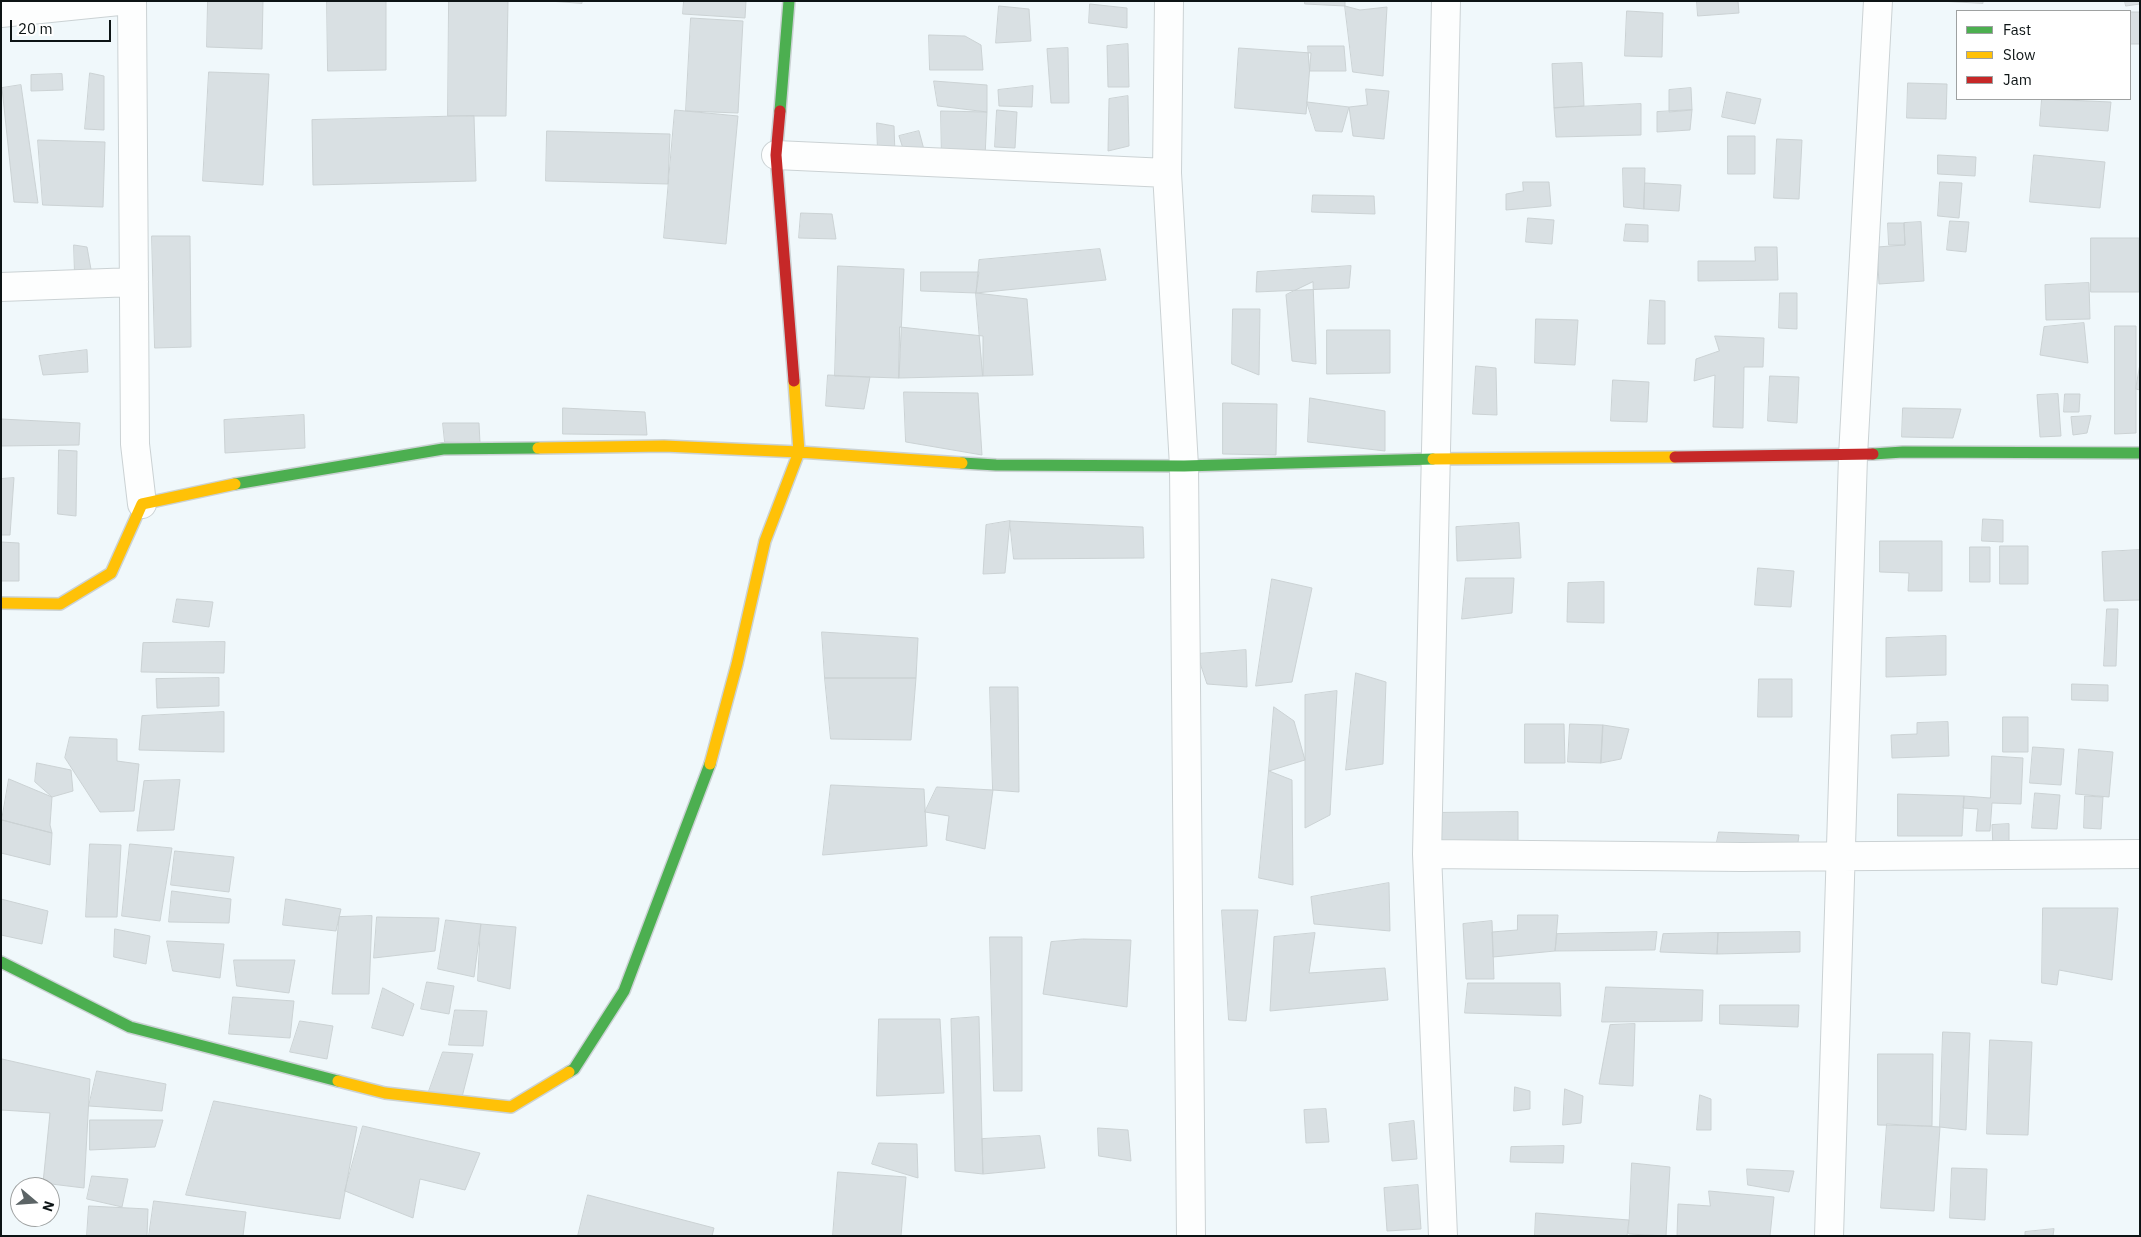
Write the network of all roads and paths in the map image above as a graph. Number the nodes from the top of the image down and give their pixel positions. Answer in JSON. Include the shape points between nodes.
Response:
{"nodes":[{"id":1,"x":119,"y":1,"type":"edge"},
{"id":2,"x":132,"y":1,"type":"edge"},
{"id":3,"x":788,"y":1,"type":"edge"},
{"id":4,"x":1169,"y":1,"type":"edge"},
{"id":5,"x":1446,"y":1,"type":"edge"},
{"id":6,"x":1878,"y":1,"type":"edge"},
{"id":7,"x":1,"y":13,"type":"edge"},
{"id":8,"x":776,"y":155,"type":"junction"},
{"id":9,"x":1167,"y":173,"type":"junction"},
{"id":10,"x":134,"y":282,"type":"junction"},
{"id":11,"x":1,"y":287,"type":"edge"},
{"id":12,"x":799,"y":452,"type":"junction"},
{"id":13,"x":2140,"y":453,"type":"edge"},
{"id":14,"x":1853,"y":456,"type":"junction"},
{"id":15,"x":1436,"y":459,"type":"junction"},
{"id":16,"x":1184,"y":466,"type":"junction"},
{"id":17,"x":142,"y":504,"type":"junction"},
{"id":18,"x":1,"y":603,"type":"edge"},
{"id":19,"x":1427,"y":854,"type":"junction"},
{"id":20,"x":2140,"y":854,"type":"edge"},
{"id":21,"x":1841,"y":856,"type":"junction"},
{"id":22,"x":1,"y":962,"type":"edge"},
{"id":23,"x":1191,"y":1236,"type":"edge"},
{"id":24,"x":1443,"y":1236,"type":"edge"},
{"id":25,"x":1829,"y":1236,"type":"edge"}],
"edges":[{"from":1,"to":7,"type":"street"},
{"from":2,"to":10,"type":"street"},
{"from":3,"to":8,"type":"street"},
{"from":4,"to":9,"type":"street"},
{"from":5,"to":15,"type":"street"},
{"from":6,"to":14,"type":"street"},
{"from":8,"to":9,"type":"street"},
{"from":8,"to":12,"type":"street"},
{"from":9,"to":16,"type":"street"},
{"from":10,"to":11,"type":"street"},
{"from":10,"to":17,"type":"street","via":[[135,444]]},
{"from":12,"to":16,"type":"street","via":[[996,465]]},
{"from":12,"to":17,"type":"street","via":[[664,446],[443,449],[252,480]]},
{"from":12,"to":22,"type":"street","via":[[765,541],[737,664],[703,784],[624,992],[574,1070],[511,1107],[385,1093],[130,1027]]},
{"from":13,"to":14,"type":"street","via":[[1903,452]]},
{"from":14,"to":15,"type":"street"},
{"from":14,"to":21,"type":"street"},
{"from":15,"to":16,"type":"street"},
{"from":15,"to":19,"type":"street"},
{"from":16,"to":23,"type":"street"},
{"from":17,"to":18,"type":"street","via":[[111,573],[60,604]]},
{"from":19,"to":21,"type":"street"},
{"from":19,"to":24,"type":"street"},
{"from":20,"to":21,"type":"street"},
{"from":21,"to":25,"type":"street"}]}
